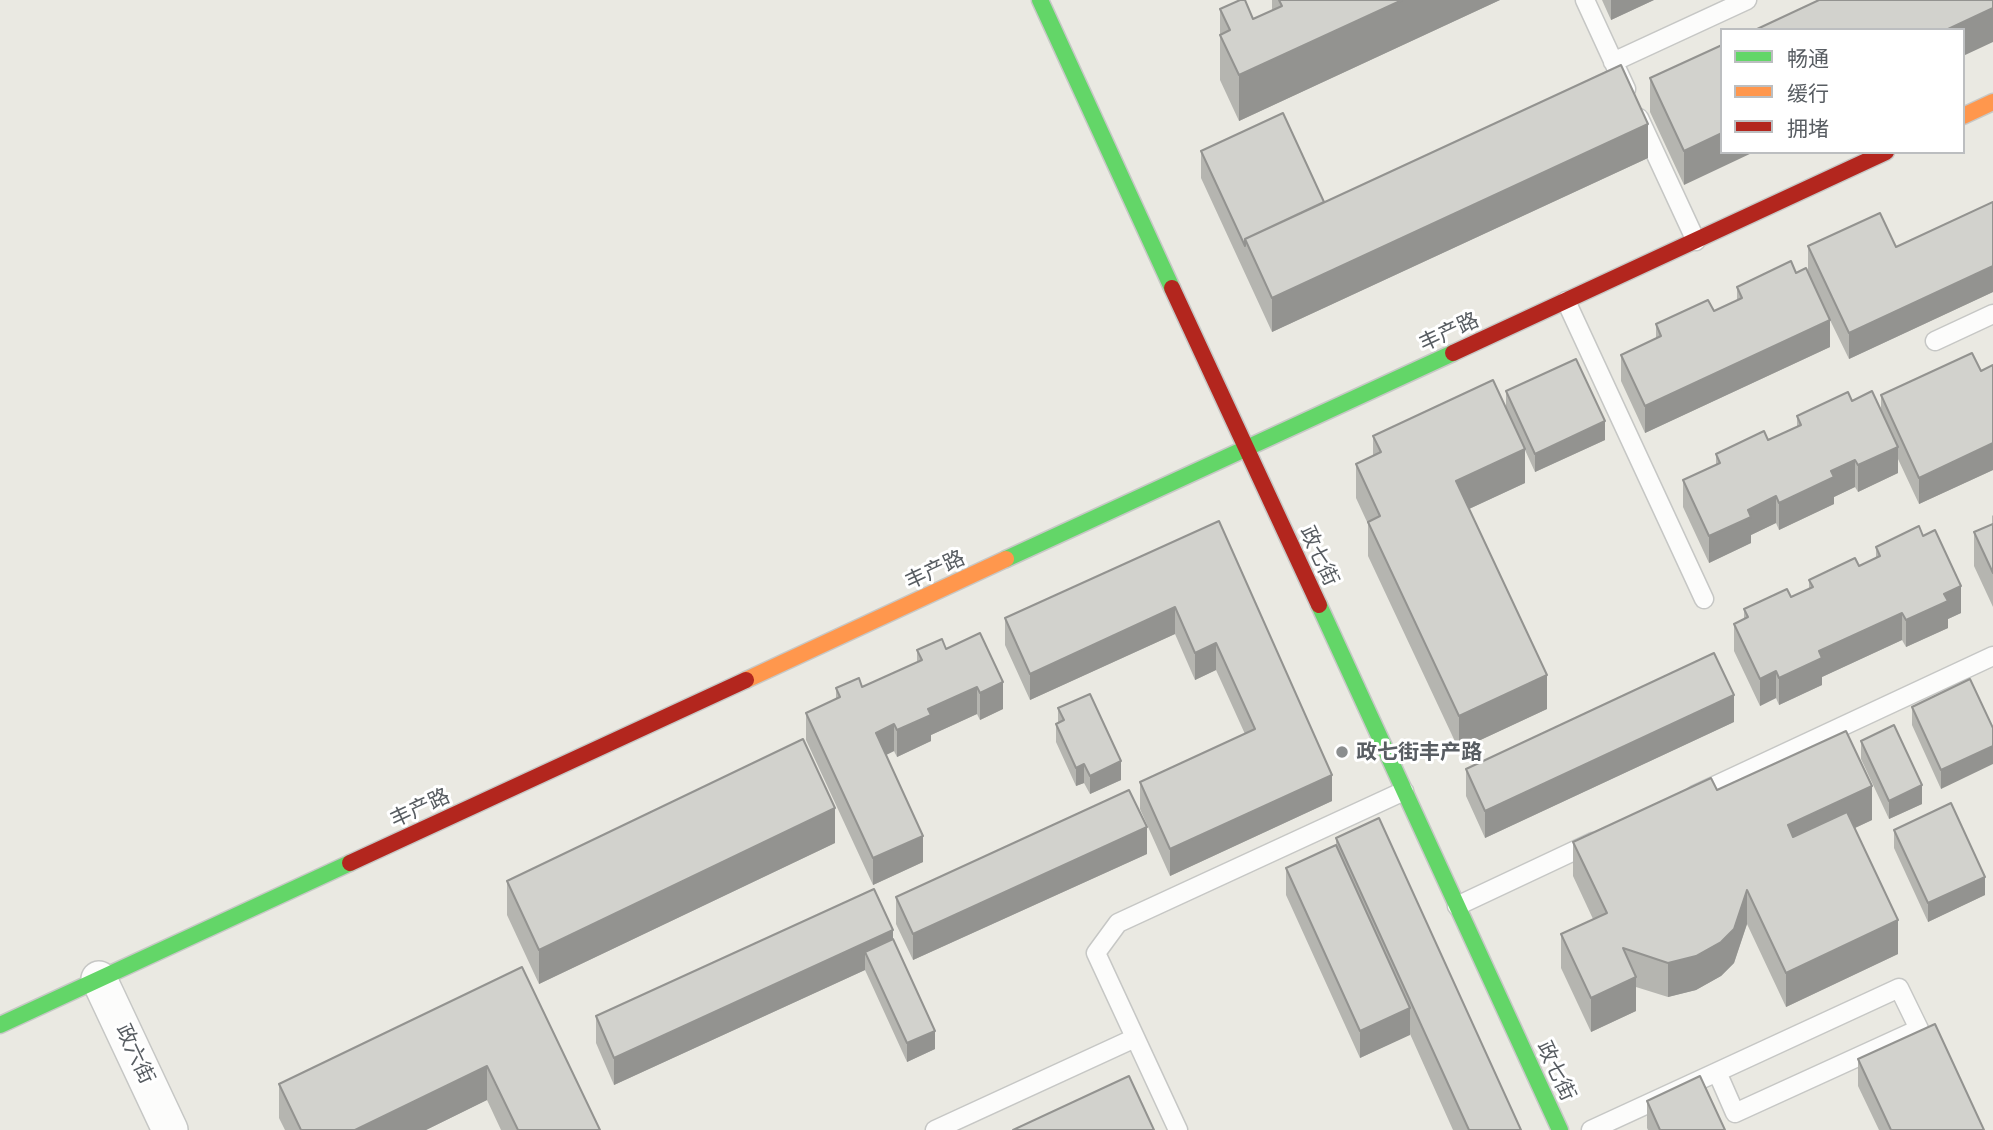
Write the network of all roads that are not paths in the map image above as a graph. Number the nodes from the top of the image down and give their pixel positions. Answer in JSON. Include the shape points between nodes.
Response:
{"nodes":[{"id":1,"x":1040,"y":0,"type":"edge"},
{"id":2,"x":1585,"y":0,"type":"edge"},
{"id":3,"x":1746,"y":0,"type":"edge"},
{"id":4,"x":1613,"y":62,"type":"junction"},
{"id":5,"x":1993,"y":102,"type":"edge"},
{"id":6,"x":1965,"y":115,"type":"edge"},
{"id":7,"x":1882,"y":154,"type":"edge"},
{"id":8,"x":1696,"y":241,"type":"junction"},
{"id":9,"x":1566,"y":301,"type":"junction"},
{"id":10,"x":1993,"y":314,"type":"edge"},
{"id":11,"x":1935,"y":341,"type":"dead end"},
{"id":12,"x":1247,"y":450,"type":"junction"},
{"id":13,"x":1704,"y":599,"type":"dead end"},
{"id":14,"x":1993,"y":656,"type":"edge"},
{"id":15,"x":1404,"y":792,"type":"junction"},
{"id":16,"x":1681,"y":801,"type":"edge"},
{"id":17,"x":1606,"y":836,"type":"edge"},
{"id":18,"x":1457,"y":906,"type":"junction"},
{"id":19,"x":99,"y":979,"type":"junction"},
{"id":20,"x":0,"y":1025,"type":"edge"},
{"id":21,"x":1135,"y":1038,"type":"junction"},
{"id":22,"x":1717,"y":1072,"type":"junction"},
{"id":23,"x":170,"y":1130,"type":"edge"},
{"id":24,"x":935,"y":1130,"type":"edge"},
{"id":25,"x":1178,"y":1130,"type":"edge"},
{"id":26,"x":1560,"y":1130,"type":"edge"},
{"id":27,"x":1591,"y":1130,"type":"edge"}],
"edges":[{"from":1,"to":12,"type":"street","name":"政七街"},
{"from":2,"to":4,"type":"lane"},
{"from":3,"to":4,"type":"lane"},
{"from":4,"to":8,"type":"lane"},
{"from":5,"to":6,"type":"street"},
{"from":7,"to":8,"type":"street","name":"丰产路"},
{"from":8,"to":9,"type":"street","name":"丰产路"},
{"from":9,"to":12,"type":"street","name":"丰产路"},
{"from":9,"to":13,"type":"lane"},
{"from":10,"to":11,"type":"lane"},
{"from":12,"to":15,"type":"street","name":"政七街"},
{"from":12,"to":19,"type":"street","name":"丰产路"},
{"from":14,"to":16,"type":"lane"},
{"from":15,"to":18,"type":"street","name":"政七街"},
{"from":15,"to":21,"type":"lane","via":[[1118,923],[1096,953]]},
{"from":17,"to":18,"type":"lane"},
{"from":18,"to":26,"type":"street","name":"政七街"},
{"from":19,"to":20,"type":"street","name":"丰产路"},
{"from":19,"to":23,"type":"street","name":"政六街"},
{"from":21,"to":24,"type":"lane"},
{"from":21,"to":25,"type":"lane"},
{"from":22,"to":22,"type":"lane","via":[[1899,988],[1919,1029],[1735,1113]]},
{"from":22,"to":27,"type":"lane"}]}
